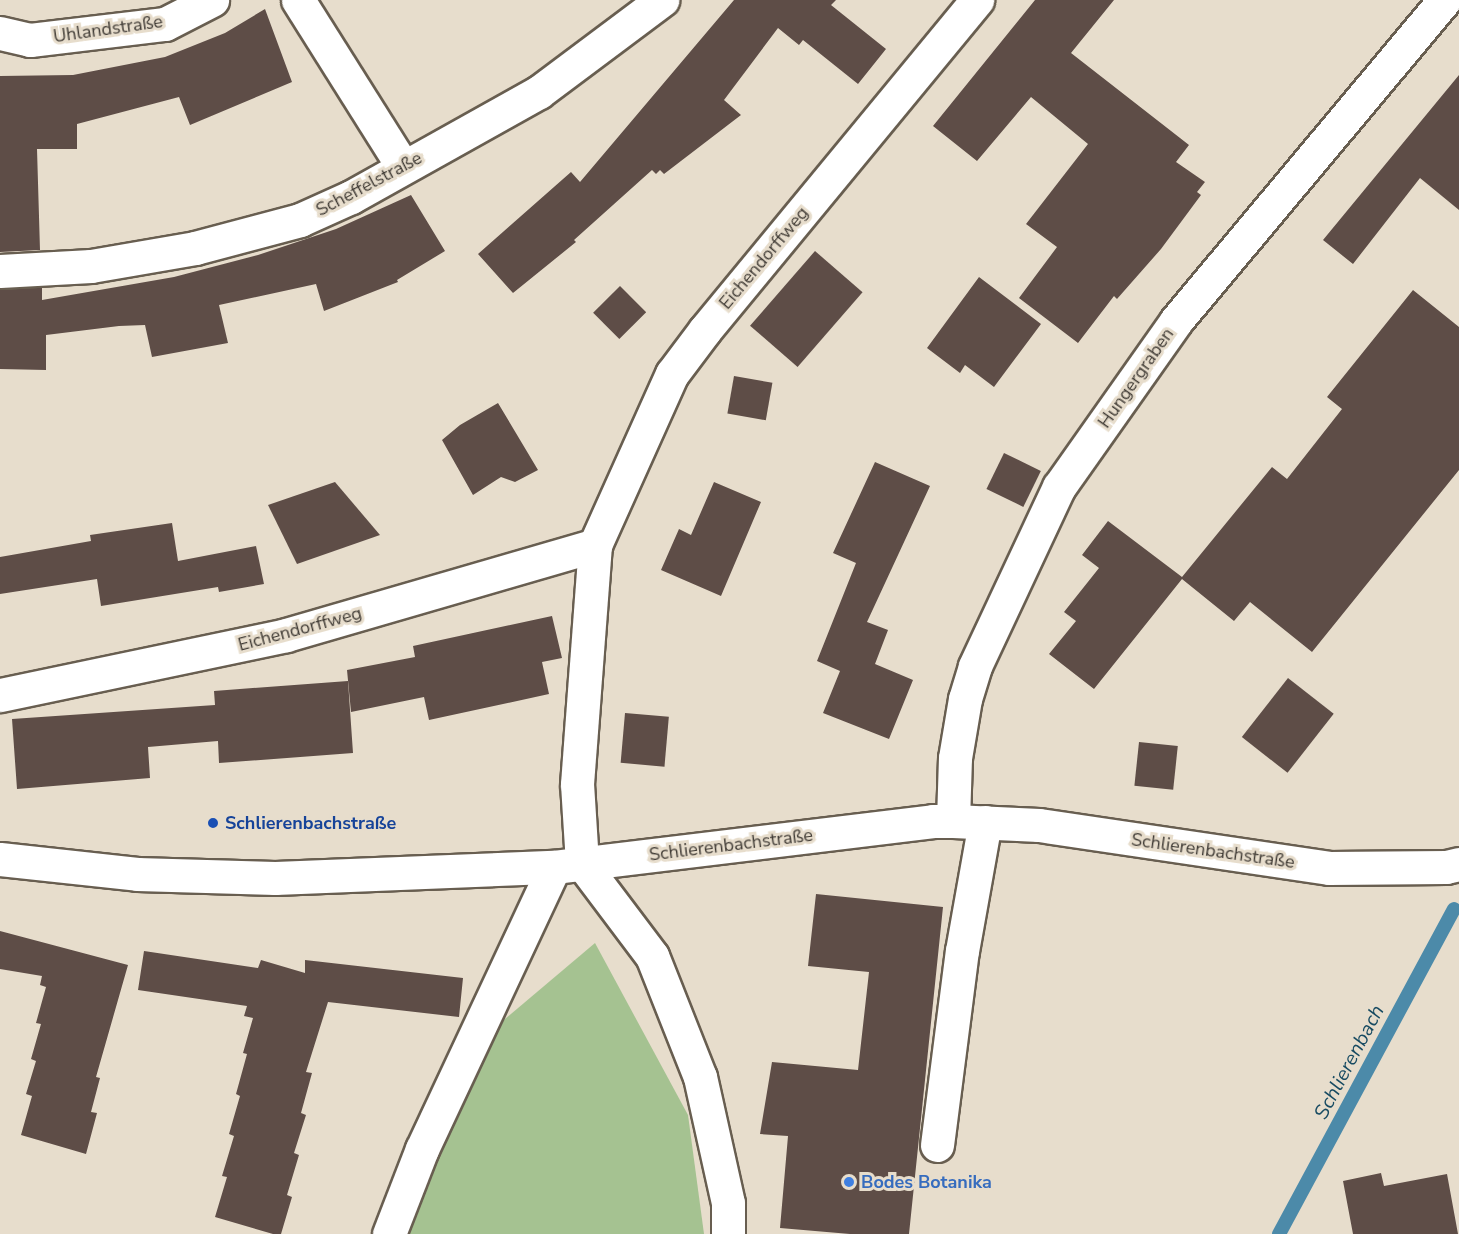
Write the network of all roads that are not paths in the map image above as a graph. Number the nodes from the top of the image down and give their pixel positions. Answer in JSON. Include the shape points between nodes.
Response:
{"nodes":[{"id":1,"x":212,"y":0,"type":"edge"},
{"id":2,"x":298,"y":0,"type":"edge"},
{"id":3,"x":662,"y":0,"type":"edge"},
{"id":4,"x":977,"y":0,"type":"edge"},
{"id":5,"x":1444,"y":0,"type":"edge"},
{"id":6,"x":0,"y":33,"type":"edge"},
{"id":7,"x":403,"y":168,"type":"junction"},
{"id":8,"x":0,"y":271,"type":"edge"},
{"id":9,"x":595,"y":545,"type":"junction"},
{"id":10,"x":0,"y":695,"type":"edge"},
{"id":11,"x":969,"y":821,"type":"junction"},
{"id":12,"x":0,"y":859,"type":"edge"},
{"id":13,"x":1459,"y":864,"type":"edge"},
{"id":14,"x":568,"y":865,"type":"junction"},
{"id":15,"x":936,"y":1145,"type":"dead end"},
{"id":16,"x":389,"y":1234,"type":"edge"},
{"id":17,"x":728,"y":1234,"type":"edge"}],
"edges":[{"from":1,"to":6,"type":"street","name":"Uhlandstraße","via":[[165,24],[30,40]]},
{"from":2,"to":7,"type":"street"},
{"from":3,"to":7,"type":"street","name":"Scheffelstraße","via":[[539,92]]},
{"from":4,"to":9,"type":"street","name":"Eichendorffweg","via":[[672,374]]},
{"from":5,"to":11,"type":"street","name":"Hungergraben","via":[[1176,321],[1059,488],[975,666],[965,699],[955,758]]},
{"from":7,"to":8,"type":"street","name":"Scheffelstraße","via":[[300,220],[195,248],[91,266]]},
{"from":9,"to":10,"type":"street","name":"Eichendorffweg","via":[[286,635]]},
{"from":9,"to":14,"type":"street","name":"Eichendorffweg"},
{"from":11,"to":13,"type":"street","name":"Schlierenbachstraße","via":[[1039,825],[1329,868]]},
{"from":11,"to":14,"type":"street","name":"Schlierenbachstraße","via":[[933,820]]},
{"from":11,"to":15,"type":"street","name":"Hungergraben","via":[[962,951]]},
{"from":12,"to":14,"type":"street","name":"Schlierenbachstraße","via":[[137,874],[275,878]]},
{"from":14,"to":16,"type":"street","via":[[422,1149]]},
{"from":14,"to":17,"type":"street","via":[[652,956],[700,1077],[728,1203]]}]}
